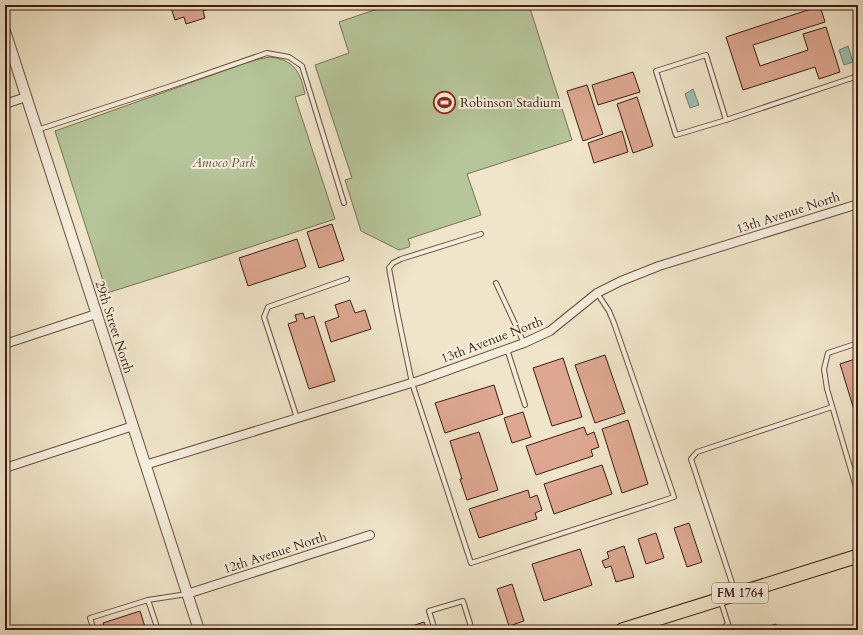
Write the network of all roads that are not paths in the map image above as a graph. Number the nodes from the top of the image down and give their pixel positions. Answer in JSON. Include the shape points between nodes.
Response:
{"nodes":[{"id":1,"x":5,"y":31,"type":"edge"},
{"id":2,"x":858,"y":76,"type":"edge"},
{"id":3,"x":26,"y":97,"type":"junction"},
{"id":4,"x":5,"y":104,"type":"edge"},
{"id":5,"x":726,"y":120,"type":"junction"},
{"id":6,"x":37,"y":130,"type":"junction"},
{"id":7,"x":344,"y":203,"type":"dead end"},
{"id":8,"x":858,"y":204,"type":"edge"},
{"id":9,"x":481,"y":234,"type":"dead end"},
{"id":10,"x":347,"y":279,"type":"dead end"},
{"id":11,"x":496,"y":283,"type":"dead end"},
{"id":12,"x":597,"y":293,"type":"junction"},
{"id":13,"x":96,"y":314,"type":"junction"},
{"id":14,"x":524,"y":343,"type":"junction"},
{"id":15,"x":858,"y":343,"type":"edge"},
{"id":16,"x":5,"y":344,"type":"edge"},
{"id":17,"x":507,"y":349,"type":"junction"},
{"id":18,"x":412,"y":383,"type":"junction"},
{"id":19,"x":525,"y":405,"type":"dead end"},
{"id":20,"x":832,"y":407,"type":"junction"},
{"id":21,"x":297,"y":418,"type":"junction"},
{"id":22,"x":133,"y":426,"type":"junction"},
{"id":23,"x":145,"y":465,"type":"junction"},
{"id":24,"x":5,"y":468,"type":"edge"},
{"id":25,"x":858,"y":494,"type":"edge"},
{"id":26,"x":370,"y":535,"type":"dead end"},
{"id":27,"x":858,"y":556,"type":"edge"},
{"id":28,"x":187,"y":594,"type":"junction"},
{"id":29,"x":735,"y":594,"type":"junction"},
{"id":30,"x":720,"y":599,"type":"junction"},
{"id":31,"x":148,"y":600,"type":"junction"},
{"id":32,"x":728,"y":624,"type":"junction"},
{"id":33,"x":640,"y":627,"type":"edge"},
{"id":34,"x":94,"y":630,"type":"edge"},
{"id":35,"x":158,"y":630,"type":"edge"},
{"id":36,"x":199,"y":630,"type":"edge"},
{"id":37,"x":435,"y":630,"type":"edge"},
{"id":38,"x":472,"y":630,"type":"edge"},
{"id":39,"x":622,"y":630,"type":"edge"},
{"id":40,"x":721,"y":630,"type":"edge"},
{"id":41,"x":730,"y":630,"type":"edge"}],
"edges":[{"from":1,"to":3,"type":"street","name":"29th Street North"},
{"from":2,"to":5,"type":"lane"},
{"from":3,"to":4,"type":"street"},
{"from":3,"to":6,"type":"street","name":"29th Street North"},
{"from":5,"to":5,"type":"lane","via":[[676,135],[656,71],[706,55]]},
{"from":6,"to":7,"type":"lane","via":[[267,52],[289,57],[302,66]]},
{"from":6,"to":13,"type":"street","name":"29th Street North"},
{"from":8,"to":12,"type":"street","name":"13th Avenue North","via":[[659,266]]},
{"from":9,"to":18,"type":"lane","via":[[401,259],[389,268]]},
{"from":10,"to":21,"type":"lane","via":[[268,306],[265,312],[264,317]]},
{"from":11,"to":14,"type":"lane"},
{"from":12,"to":14,"type":"street","name":"13th Avenue North","via":[[550,331]]},
{"from":12,"to":18,"type":"lane","via":[[614,323],[674,497],[471,563]]},
{"from":13,"to":16,"type":"street"},
{"from":13,"to":22,"type":"street","name":"29th Street North"},
{"from":14,"to":17,"type":"street","name":"13th Avenue North"},
{"from":15,"to":20,"type":"lane","via":[[828,353],[824,369]]},
{"from":17,"to":18,"type":"street","name":"13th Avenue North"},
{"from":17,"to":19,"type":"lane"},
{"from":18,"to":21,"type":"street","name":"13th Avenue North"},
{"from":20,"to":25,"type":"lane"},
{"from":20,"to":29,"type":"lane","via":[[696,452],[691,459]]},
{"from":21,"to":23,"type":"street","name":"13th Avenue North"},
{"from":22,"to":23,"type":"street","name":"29th Street North"},
{"from":22,"to":24,"type":"street"},
{"from":23,"to":28,"type":"street","name":"29th Street North"},
{"from":26,"to":28,"type":"street","name":"12th Avenue North"},
{"from":27,"to":29,"type":"main road","number":"FM 1764"},
{"from":28,"to":31,"type":"lane"},
{"from":28,"to":36,"type":"street","name":"29th Street North"},
{"from":29,"to":30,"type":"main road","number":"FM 1764"},
{"from":30,"to":32,"type":"lane"},
{"from":30,"to":33,"type":"main road","number":"FM 1764"},
{"from":31,"to":34,"type":"lane","via":[[90,618]]},
{"from":31,"to":35,"type":"lane"},
{"from":32,"to":40,"type":"lane"},
{"from":32,"to":41,"type":"lane"},
{"from":33,"to":39,"type":"main road","number":"FM 1764"},
{"from":37,"to":38,"type":"lane","via":[[429,611],[463,601]]}]}
